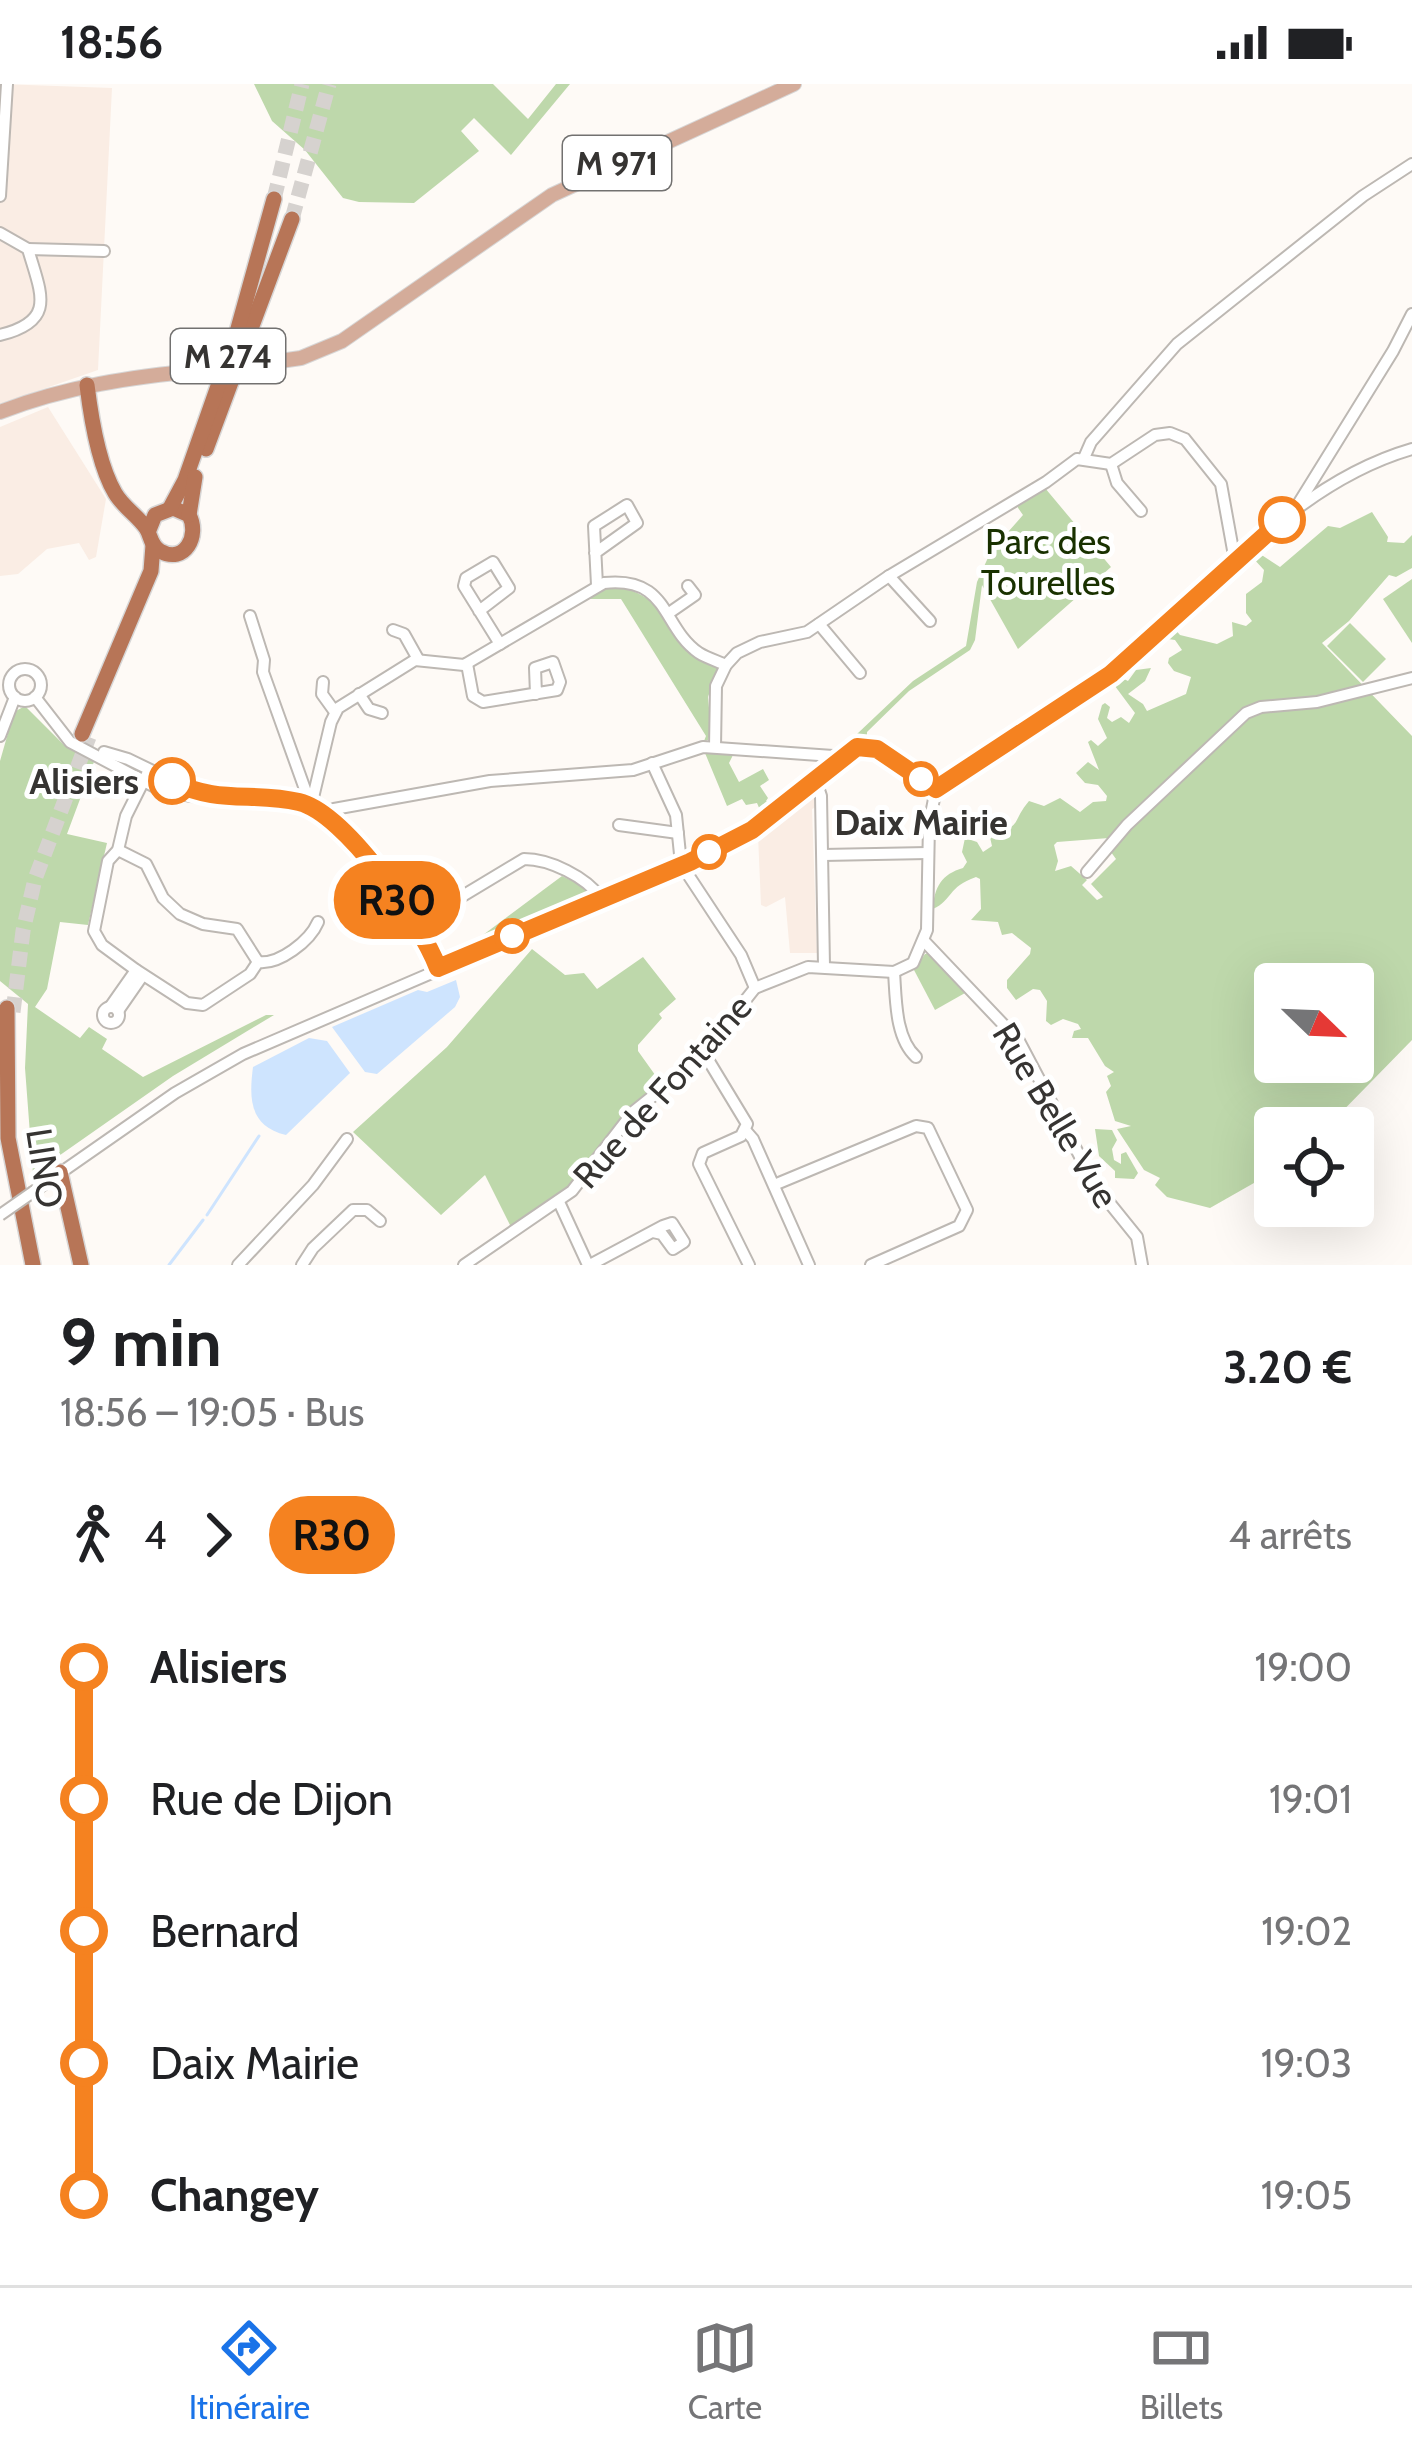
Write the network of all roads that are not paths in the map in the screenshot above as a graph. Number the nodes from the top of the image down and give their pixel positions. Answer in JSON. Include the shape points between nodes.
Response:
{"nodes":[{"id":1,"x":7,"y":84,"type":"edge"},
{"id":2,"x":794,"y":84,"type":"edge"},
{"id":3,"x":1412,"y":164,"type":"edge"},
{"id":4,"x":0,"y":196,"type":"edge"},
{"id":5,"x":274,"y":199,"type":"tunnel mouth"},
{"id":6,"x":292,"y":219,"type":"tunnel mouth"},
{"id":7,"x":0,"y":233,"type":"edge"},
{"id":8,"x":28,"y":249,"type":"junction"},
{"id":9,"x":104,"y":251,"type":"dead end"},
{"id":10,"x":1412,"y":314,"type":"edge"},
{"id":11,"x":0,"y":335,"type":"edge"},
{"id":12,"x":87,"y":385,"type":"junction"},
{"id":13,"x":0,"y":416,"type":"edge"},
{"id":14,"x":1412,"y":448,"type":"edge"},
{"id":15,"x":1077,"y":460,"type":"junction"},
{"id":16,"x":1111,"y":464,"type":"junction"},
{"id":17,"x":1296,"y":508,"type":"junction"},
{"id":18,"x":165,"y":509,"type":"junction"},
{"id":19,"x":1141,"y":511,"type":"dead end"},
{"id":20,"x":189,"y":515,"type":"junction"},
{"id":21,"x":151,"y":538,"type":"junction"},
{"id":22,"x":595,"y":553,"type":"junction"},
{"id":23,"x":174,"y":554,"type":"junction"},
{"id":24,"x":1235,"y":562,"type":"junction"},
{"id":25,"x":889,"y":576,"type":"junction"},
{"id":26,"x":597,"y":585,"type":"junction"},
{"id":27,"x":688,"y":586,"type":"dead end"},
{"id":28,"x":479,"y":611,"type":"junction"},
{"id":29,"x":669,"y":614,"type":"junction"},
{"id":30,"x":250,"y":616,"type":"dead end"},
{"id":31,"x":930,"y":621,"type":"dead end"},
{"id":32,"x":819,"y":625,"type":"junction"},
{"id":33,"x":393,"y":630,"type":"dead end"},
{"id":34,"x":500,"y":644,"type":"junction"},
{"id":35,"x":418,"y":659,"type":"junction"},
{"id":36,"x":467,"y":664,"type":"junction"},
{"id":37,"x":726,"y":665,"type":"junction"},
{"id":38,"x":0,"y":667,"type":"edge"},
{"id":39,"x":860,"y":673,"type":"dead end"},
{"id":40,"x":13,"y":675,"type":"junction"},
{"id":41,"x":1412,"y":678,"type":"edge"},
{"id":42,"x":323,"y":682,"type":"dead end"},
{"id":43,"x":359,"y":694,"type":"junction"},
{"id":44,"x":536,"y":694,"type":"dead end"},
{"id":45,"x":15,"y":697,"type":"junction"},
{"id":46,"x":35,"y":698,"type":"junction"},
{"id":47,"x":334,"y":712,"type":"junction"},
{"id":48,"x":382,"y":713,"type":"dead end"},
{"id":49,"x":0,"y":736,"type":"edge"},
{"id":50,"x":86,"y":740,"type":"junction"},
{"id":51,"x":715,"y":746,"type":"junction"},
{"id":52,"x":833,"y":763,"type":"junction"},
{"id":53,"x":652,"y":764,"type":"junction"},
{"id":54,"x":146,"y":776,"type":"junction"},
{"id":55,"x":815,"y":778,"type":"junction"},
{"id":56,"x":936,"y":789,"type":"junction"},
{"id":57,"x":311,"y":806,"type":"junction"},
{"id":58,"x":328,"y":815,"type":"junction"},
{"id":59,"x":619,"y":826,"type":"dead end"},
{"id":60,"x":678,"y":833,"type":"junction"},
{"id":61,"x":118,"y":850,"type":"junction"},
{"id":62,"x":928,"y":853,"type":"junction"},
{"id":63,"x":823,"y":856,"type":"junction"},
{"id":64,"x":681,"y":864,"type":"junction"},
{"id":65,"x":1087,"y":872,"type":"dead end"},
{"id":66,"x":601,"y":898,"type":"junction"},
{"id":67,"x":318,"y":922,"type":"dead end"},
{"id":68,"x":416,"y":924,"type":"junction"},
{"id":69,"x":925,"y":942,"type":"junction"},
{"id":70,"x":258,"y":962,"type":"junction"},
{"id":71,"x":824,"y":965,"type":"junction"},
{"id":72,"x":438,"y":968,"type":"junction"},
{"id":73,"x":140,"y":972,"type":"junction"},
{"id":74,"x":894,"y":972,"type":"junction"},
{"id":75,"x":755,"y":988,"type":"junction"},
{"id":76,"x":10,"y":1010,"type":"tunnel mouth"},
{"id":77,"x":102,"y":1027,"type":"dead end"},
{"id":78,"x":704,"y":1053,"type":"junction"},
{"id":79,"x":916,"y":1057,"type":"dead end"},
{"id":80,"x":746,"y":1131,"type":"junction"},
{"id":81,"x":347,"y":1139,"type":"dead end"},
{"id":82,"x":60,"y":1172,"type":"junction"},
{"id":83,"x":774,"y":1185,"type":"junction"},
{"id":84,"x":553,"y":1206,"type":"junction"},
{"id":85,"x":0,"y":1215,"type":"edge"},
{"id":86,"x":380,"y":1221,"type":"dead end"},
{"id":87,"x":653,"y":1232,"type":"dead end"},
{"id":88,"x":37,"y":1265,"type":"edge"},
{"id":89,"x":81,"y":1265,"type":"edge"},
{"id":90,"x":238,"y":1265,"type":"edge"},
{"id":91,"x":302,"y":1265,"type":"edge"},
{"id":92,"x":464,"y":1265,"type":"edge"},
{"id":93,"x":588,"y":1265,"type":"edge"},
{"id":94,"x":749,"y":1265,"type":"edge"},
{"id":95,"x":809,"y":1265,"type":"edge"},
{"id":96,"x":871,"y":1265,"type":"edge"},
{"id":97,"x":1142,"y":1265,"type":"edge"}],
"edges":[{"from":1,"to":4,"type":"street"},
{"from":2,"to":12,"type":"main road","number":"M 971","bridge":true,"via":[[552,195],[342,341],[302,358]]},
{"from":3,"to":15,"type":"street","via":[[1177,344]]},
{"from":5,"to":18,"type":"highway","number":"M 274","via":[[185,480]]},
{"from":6,"to":20,"type":"highway","number":"M 274","via":[[195,477]]},
{"from":7,"to":8,"type":"street"},
{"from":8,"to":9,"type":"street"},
{"from":8,"to":11,"type":"street","via":[[39,313],[26,329]]},
{"from":10,"to":17,"type":"street"},
{"from":12,"to":13,"type":"main road","number":"M 971"},
{"from":12,"to":18,"type":"highway","via":[[121,489],[140,507]]},
{"from":12,"to":21,"type":"highway","via":[[108,480]]},
{"from":14,"to":17,"type":"street","via":[[1347,474]]},
{"from":15,"to":16,"type":"street"},
{"from":15,"to":25,"type":"street"},
{"from":16,"to":19,"type":"street"},
{"from":16,"to":24,"type":"street","via":[[1159,434],[1189,442],[1221,484]]},
{"from":17,"to":24,"type":"street"},
{"from":18,"to":20,"type":"highway"},
{"from":18,"to":21,"type":"highway","via":[[151,520]]},
{"from":20,"to":23,"type":"highway","via":[[194,537]]},
{"from":21,"to":23,"type":"highway"},
{"from":21,"to":50,"type":"highway","via":[[151,571]]},
{"from":22,"to":22,"type":"street","via":[[596,523],[627,505],[636,525]]},
{"from":22,"to":26,"type":"street"},
{"from":23,"to":50,"type":"highway"},
{"from":24,"to":56,"type":"street","via":[[1111,674]]},
{"from":25,"to":31,"type":"street"},
{"from":25,"to":32,"type":"street"},
{"from":26,"to":29,"type":"street","via":[[637,586]]},
{"from":26,"to":34,"type":"street"},
{"from":27,"to":29,"type":"street","via":[[694,595]]},
{"from":28,"to":28,"type":"street","via":[[464,582],[493,562],[508,590]]},
{"from":28,"to":34,"type":"street"},
{"from":29,"to":37,"type":"street","via":[[699,652]]},
{"from":30,"to":57,"type":"street"},
{"from":32,"to":37,"type":"street","via":[[752,644]]},
{"from":32,"to":39,"type":"street"},
{"from":33,"to":35,"type":"street"},
{"from":34,"to":36,"type":"street"},
{"from":35,"to":36,"type":"street"},
{"from":35,"to":43,"type":"street"},
{"from":36,"to":44,"type":"street","via":[[479,702]]},
{"from":37,"to":51,"type":"street","via":[[715,694]]},
{"from":38,"to":40,"type":"street"},
{"from":40,"to":45,"type":"street"},
{"from":40,"to":46,"type":"street","via":[[37,674]]},
{"from":41,"to":65,"type":"street","via":[[1246,713]]},
{"from":42,"to":47,"type":"street"},
{"from":43,"to":47,"type":"street"},
{"from":43,"to":48,"type":"street"},
{"from":45,"to":46,"type":"street"},
{"from":45,"to":49,"type":"street"},
{"from":46,"to":50,"type":"street","via":[[61,734]]},
{"from":47,"to":57,"type":"street"},
{"from":50,"to":54,"type":"street"},
{"from":51,"to":52,"type":"street","via":[[832,755]]},
{"from":51,"to":53,"type":"street"},
{"from":52,"to":55,"type":"street"},
{"from":52,"to":56,"type":"street","via":[[868,745]]},
{"from":53,"to":58,"type":"street","via":[[490,781]]},
{"from":53,"to":60,"type":"street"},
{"from":54,"to":57,"type":"street","via":[[205,796]]},
{"from":54,"to":61,"type":"street"},
{"from":55,"to":63,"type":"street"},
{"from":55,"to":64,"type":"street","via":[[752,830]]},
{"from":56,"to":62,"type":"street"},
{"from":57,"to":58,"type":"street"},
{"from":58,"to":68,"type":"street"},
{"from":59,"to":60,"type":"street"},
{"from":60,"to":64,"type":"street"},
{"from":61,"to":70,"type":"street","via":[[146,864],[176,911],[237,929]]},
{"from":61,"to":73,"type":"street","via":[[108,860],[94,932]]},
{"from":62,"to":63,"type":"street"},
{"from":62,"to":69,"type":"street"},
{"from":63,"to":71,"type":"street"},
{"from":64,"to":66,"type":"street"},
{"from":64,"to":75,"type":"street"},
{"from":66,"to":68,"type":"street","via":[[590,885],[528,859]]},
{"from":66,"to":72,"type":"street"},
{"from":67,"to":70,"type":"street","via":[[276,960]]},
{"from":68,"to":72,"type":"street"},
{"from":69,"to":74,"type":"street","via":[[913,964]]},
{"from":69,"to":97,"type":"street","name":"Rue Belle Vue","via":[[1015,1035],[1095,1185],[1137,1237]]},
{"from":70,"to":73,"type":"street","via":[[203,1005]]},
{"from":71,"to":74,"type":"street","name":"Rue de Fontaine"},
{"from":71,"to":75,"type":"street","name":"Rue de Fontaine"},
{"from":72,"to":82,"type":"street","via":[[215,1069]]},
{"from":73,"to":77,"type":"street","via":[[114,1009],[103,1012]]},
{"from":74,"to":79,"type":"street","via":[[901,1029]]},
{"from":75,"to":78,"type":"street","name":"Rue de Fontaine"},
{"from":76,"to":88,"type":"highway","name":"LINO","via":[[14,1118]]},
{"from":78,"to":80,"type":"street"},
{"from":78,"to":84,"type":"street","name":"Rue de Fontaine","via":[[633,1112],[584,1179]]},
{"from":80,"to":83,"type":"street"},
{"from":80,"to":94,"type":"street","via":[[703,1153],[699,1164]]},
{"from":81,"to":90,"type":"street"},
{"from":82,"to":85,"type":"street","bridge":true},
{"from":82,"to":89,"type":"highway"},
{"from":83,"to":95,"type":"street"},
{"from":83,"to":96,"type":"street","via":[[916,1126],[928,1128],[966,1218]]},
{"from":84,"to":92,"type":"street","name":"Rue de Fontaine"},
{"from":84,"to":93,"type":"street"},
{"from":86,"to":91,"type":"street","via":[[353,1210]]},
{"from":87,"to":93,"type":"street"}]}
